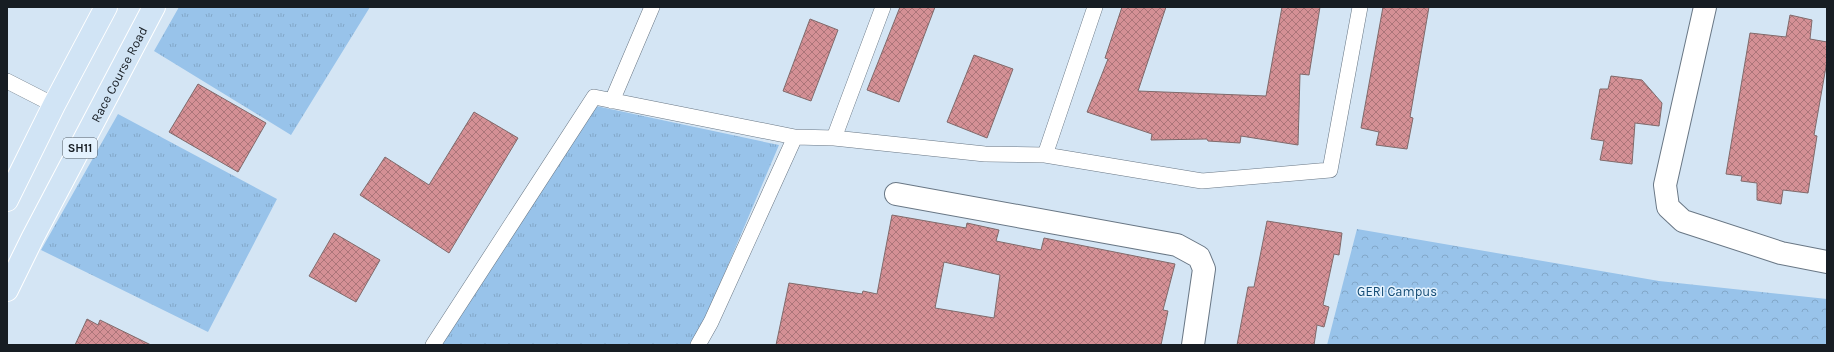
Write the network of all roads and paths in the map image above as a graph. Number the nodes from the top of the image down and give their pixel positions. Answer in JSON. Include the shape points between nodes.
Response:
{"nodes":[{"id":1,"x":106,"y":7,"type":"edge"},
{"id":2,"x":154,"y":7,"type":"edge"},
{"id":3,"x":652,"y":7,"type":"edge"},
{"id":4,"x":884,"y":7,"type":"edge"},
{"id":5,"x":1095,"y":7,"type":"edge"},
{"id":6,"x":1360,"y":7,"type":"edge"},
{"id":7,"x":1705,"y":7,"type":"edge"},
{"id":8,"x":7,"y":81,"type":"edge"},
{"id":9,"x":612,"y":101,"type":"junction"},
{"id":10,"x":54,"y":105,"type":"junction"},
{"id":11,"x":795,"y":137,"type":"junction"},
{"id":12,"x":834,"y":138,"type":"junction"},
{"id":13,"x":1045,"y":155,"type":"junction"},
{"id":14,"x":896,"y":194,"type":"dead end"},
{"id":15,"x":7,"y":200,"type":"edge"},
{"id":16,"x":1827,"y":262,"type":"edge"},
{"id":17,"x":7,"y":290,"type":"edge"},
{"id":18,"x":433,"y":345,"type":"edge"},
{"id":19,"x":698,"y":345,"type":"edge"},
{"id":20,"x":1193,"y":345,"type":"edge"}],
"edges":[{"from":1,"to":10,"type":"main road"},
{"from":2,"to":17,"type":"main road","name":"Race Course Road","number":"SH11"},
{"from":3,"to":9,"type":"lane"},
{"from":4,"to":12,"type":"lane"},
{"from":5,"to":13,"type":"lane"},
{"from":6,"to":13,"type":"lane","via":[[1330,170],[1202,181]]},
{"from":7,"to":16,"type":"street","via":[[1665,185],[1668,207],[1683,221],[1781,253]]},
{"from":8,"to":10,"type":"lane"},
{"from":9,"to":11,"type":"lane"},
{"from":9,"to":18,"type":"lane","via":[[594,97]]},
{"from":10,"to":15,"type":"main road"},
{"from":11,"to":12,"type":"lane"},
{"from":11,"to":19,"type":"lane"},
{"from":12,"to":13,"type":"lane","via":[[985,154]]},
{"from":14,"to":20,"type":"street","via":[[1176,245],[1188,250],[1198,257],[1204,269]]}]}
